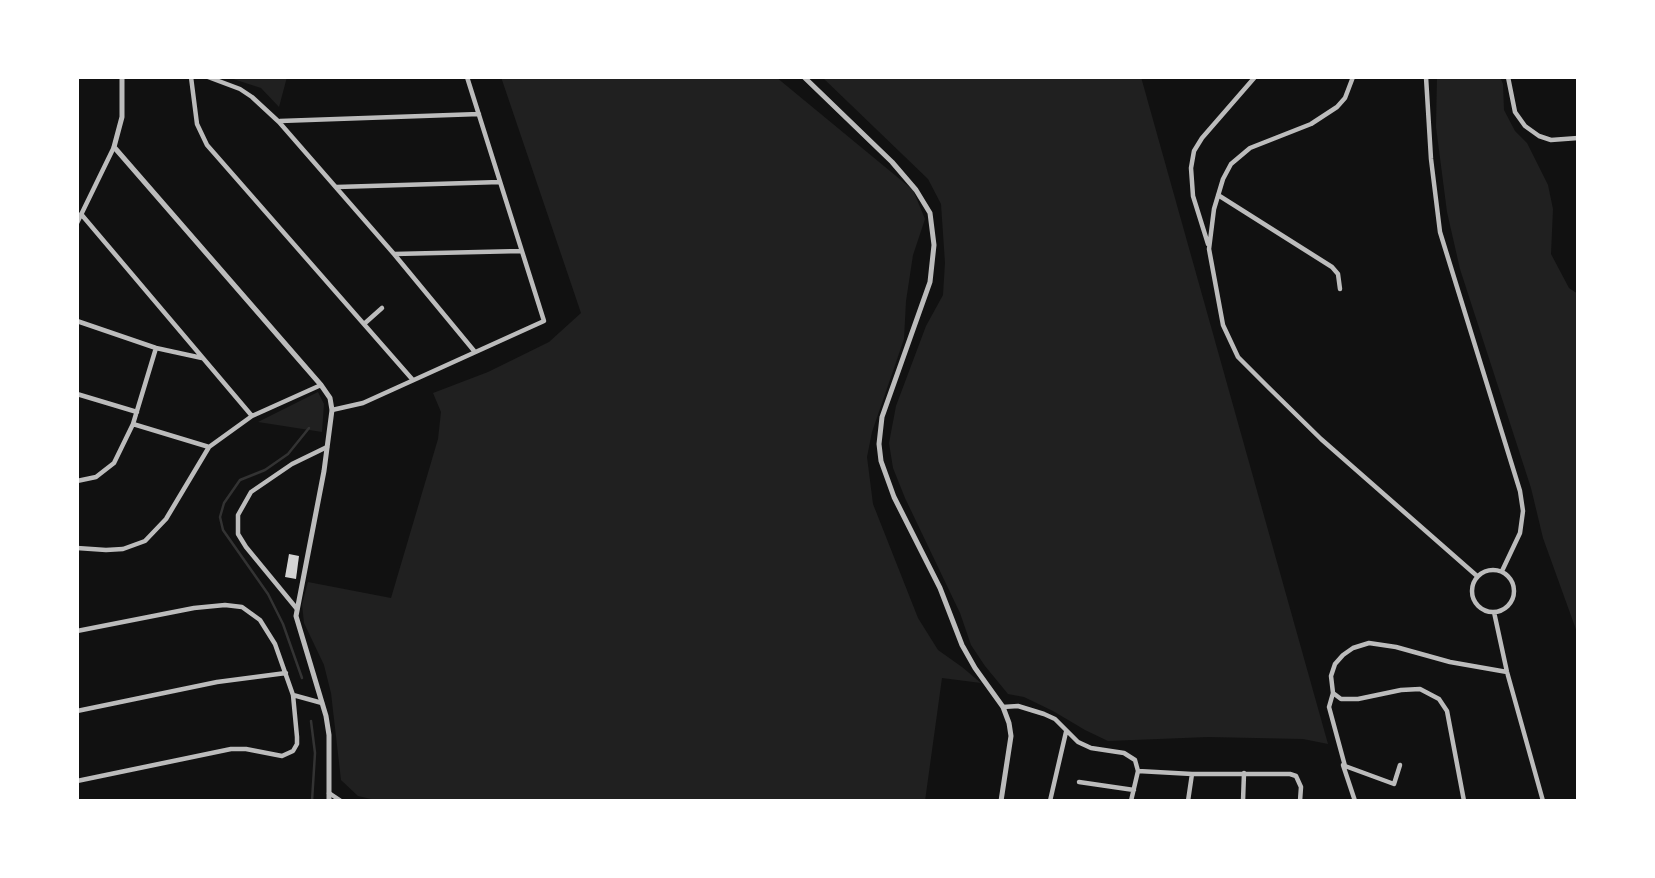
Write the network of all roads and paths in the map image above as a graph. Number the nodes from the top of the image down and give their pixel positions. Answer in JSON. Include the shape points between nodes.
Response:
{"nodes":[{"id":1,"x":122,"y":77,"type":"edge"},
{"id":2,"x":191,"y":77,"type":"edge"},
{"id":3,"x":208,"y":77,"type":"edge"},
{"id":4,"x":467,"y":77,"type":"edge"},
{"id":5,"x":804,"y":77,"type":"edge"},
{"id":6,"x":1255,"y":77,"type":"edge"},
{"id":7,"x":1353,"y":77,"type":"edge"},
{"id":8,"x":1426,"y":77,"type":"edge"},
{"id":9,"x":1508,"y":77,"type":"edge"},
{"id":10,"x":479,"y":114,"type":"junction"},
{"id":11,"x":279,"y":121,"type":"junction"},
{"id":12,"x":1578,"y":138,"type":"edge"},
{"id":13,"x":114,"y":147,"type":"junction"},
{"id":14,"x":500,"y":182,"type":"junction"},
{"id":15,"x":336,"y":187,"type":"junction"},
{"id":16,"x":1218,"y":195,"type":"junction"},
{"id":17,"x":81,"y":214,"type":"junction"},
{"id":18,"x":77,"y":223,"type":"edge"},
{"id":19,"x":1209,"y":249,"type":"junction"},
{"id":20,"x":521,"y":251,"type":"junction"},
{"id":21,"x":394,"y":254,"type":"junction"},
{"id":22,"x":1339,"y":289,"type":"dead end"},
{"id":23,"x":382,"y":308,"type":"dead end"},
{"id":24,"x":77,"y":320,"type":"edge"},
{"id":25,"x":364,"y":324,"type":"junction"},
{"id":26,"x":156,"y":348,"type":"junction"},
{"id":27,"x":475,"y":352,"type":"junction"},
{"id":28,"x":203,"y":359,"type":"junction"},
{"id":29,"x":412,"y":379,"type":"junction"},
{"id":30,"x":321,"y":385,"type":"junction"},
{"id":31,"x":77,"y":394,"type":"edge"},
{"id":32,"x":332,"y":410,"type":"junction"},
{"id":33,"x":137,"y":412,"type":"junction"},
{"id":34,"x":252,"y":416,"type":"junction"},
{"id":35,"x":133,"y":424,"type":"junction"},
{"id":36,"x":209,"y":447,"type":"junction"},
{"id":37,"x":327,"y":447,"type":"junction"},
{"id":38,"x":77,"y":481,"type":"edge"},
{"id":39,"x":77,"y":548,"type":"edge"},
{"id":40,"x":1502,"y":571,"type":"junction"},
{"id":41,"x":1477,"y":576,"type":"junction"},
{"id":42,"x":297,"y":609,"type":"junction"},
{"id":43,"x":1494,"y":612,"type":"junction"},
{"id":44,"x":77,"y":631,"type":"edge"},
{"id":45,"x":1507,"y":672,"type":"junction"},
{"id":46,"x":286,"y":673,"type":"junction"},
{"id":47,"x":1333,"y":693,"type":"junction"},
{"id":48,"x":293,"y":695,"type":"junction"},
{"id":49,"x":323,"y":703,"type":"junction"},
{"id":50,"x":1003,"y":707,"type":"junction"},
{"id":51,"x":77,"y":711,"type":"edge"},
{"id":52,"x":1066,"y":731,"type":"junction"},
{"id":53,"x":1343,"y":763,"type":"junction"},
{"id":54,"x":1401,"y":765,"type":"dead end"},
{"id":55,"x":1138,"y":771,"type":"junction"},
{"id":56,"x":1244,"y":773,"type":"junction"},
{"id":57,"x":1192,"y":774,"type":"junction"},
{"id":58,"x":77,"y":781,"type":"edge"},
{"id":59,"x":1079,"y":782,"type":"dead end"},
{"id":60,"x":1134,"y":790,"type":"junction"},
{"id":61,"x":329,"y":793,"type":"junction"},
{"id":62,"x":329,"y":801,"type":"edge"},
{"id":63,"x":341,"y":801,"type":"edge"},
{"id":64,"x":1001,"y":801,"type":"edge"},
{"id":65,"x":1050,"y":801,"type":"edge"},
{"id":66,"x":1131,"y":801,"type":"edge"},
{"id":67,"x":1188,"y":801,"type":"edge"},
{"id":68,"x":1243,"y":801,"type":"edge"},
{"id":69,"x":1300,"y":801,"type":"edge"},
{"id":70,"x":1355,"y":801,"type":"edge"},
{"id":71,"x":1464,"y":801,"type":"edge"},
{"id":72,"x":1543,"y":801,"type":"edge"}],
"edges":[{"from":1,"to":13,"type":"street","via":[[122,117]]},
{"from":2,"to":25,"type":"street","via":[[197,124],[207,145]]},
{"from":3,"to":11,"type":"street","via":[[240,89]]},
{"from":4,"to":10,"type":"street"},
{"from":5,"to":50,"type":"street","via":[[892,163],[930,214],[934,245],[930,282],[883,417],[881,461],[962,645]]},
{"from":6,"to":19,"type":"street","via":[[1194,151],[1193,196]]},
{"from":7,"to":16,"type":"street","via":[[1345,98],[1325,117],[1240,155],[1231,164]]},
{"from":8,"to":40,"type":"street","via":[[1440,232],[1520,491],[1520,533]]},
{"from":9,"to":12,"type":"street","via":[[1515,112],[1525,126],[1551,140]]},
{"from":10,"to":11,"type":"street"},
{"from":10,"to":14,"type":"street"},
{"from":11,"to":15,"type":"street"},
{"from":13,"to":17,"type":"street"},
{"from":13,"to":30,"type":"street"},
{"from":14,"to":15,"type":"street"},
{"from":14,"to":20,"type":"street"},
{"from":15,"to":21,"type":"street"},
{"from":16,"to":19,"type":"street"},
{"from":16,"to":22,"type":"street","via":[[1332,267],[1338,274]]},
{"from":17,"to":18,"type":"street"},
{"from":17,"to":28,"type":"street"},
{"from":19,"to":41,"type":"street","via":[[1223,326],[1238,357],[1321,439]]},
{"from":20,"to":21,"type":"street"},
{"from":20,"to":27,"type":"street","via":[[544,321]]},
{"from":21,"to":27,"type":"street"},
{"from":23,"to":25,"type":"street"},
{"from":24,"to":26,"type":"street"},
{"from":25,"to":29,"type":"street"},
{"from":26,"to":28,"type":"street"},
{"from":26,"to":33,"type":"street"},
{"from":27,"to":29,"type":"street"},
{"from":28,"to":34,"type":"street"},
{"from":29,"to":32,"type":"street","via":[[363,403]]},
{"from":30,"to":32,"type":"street"},
{"from":30,"to":34,"type":"street"},
{"from":31,"to":33,"type":"street"},
{"from":32,"to":37,"type":"street"},
{"from":33,"to":35,"type":"street"},
{"from":34,"to":36,"type":"street"},
{"from":35,"to":36,"type":"street"},
{"from":35,"to":38,"type":"street","via":[[114,463],[96,477]]},
{"from":36,"to":39,"type":"street","via":[[166,519],[145,541],[123,549]]},
{"from":37,"to":42,"type":"street"},
{"from":37,"to":42,"type":"street","via":[[251,492],[238,515],[238,534],[246,547]]},
{"from":40,"to":41,"type":"street","via":[[1489,570]]},
{"from":40,"to":43,"type":"street","via":[[1512,581],[1514,595],[1507,607]]},
{"from":41,"to":43,"type":"street","via":[[1471,589],[1475,603]]},
{"from":42,"to":49,"type":"street","via":[[304,649]]},
{"from":43,"to":45,"type":"street"},
{"from":44,"to":46,"type":"street","via":[[194,608],[235,605],[260,620]]},
{"from":45,"to":47,"type":"street","via":[[1369,643],[1353,648],[1335,664]]},
{"from":45,"to":72,"type":"street"},
{"from":46,"to":48,"type":"street"},
{"from":46,"to":51,"type":"street"},
{"from":47,"to":53,"type":"street","via":[[1329,707]]},
{"from":47,"to":71,"type":"street","via":[[1351,700],[1410,689],[1435,694],[1447,711]]},
{"from":48,"to":49,"type":"street"},
{"from":48,"to":58,"type":"street","via":[[297,744],[289,754],[231,749]]},
{"from":49,"to":61,"type":"street","via":[[329,735]]},
{"from":50,"to":52,"type":"street","via":[[1044,713]]},
{"from":50,"to":64,"type":"street","via":[[1011,736]]},
{"from":52,"to":55,"type":"street","via":[[1085,745],[1124,753],[1135,760]]},
{"from":52,"to":65,"type":"street"},
{"from":53,"to":54,"type":"street","via":[[1394,784]]},
{"from":53,"to":70,"type":"street"},
{"from":55,"to":57,"type":"street"},
{"from":55,"to":60,"type":"street"},
{"from":56,"to":57,"type":"street"},
{"from":56,"to":68,"type":"street"},
{"from":56,"to":69,"type":"street","via":[[1296,776]]},
{"from":57,"to":67,"type":"street"},
{"from":59,"to":60,"type":"street"},
{"from":60,"to":66,"type":"street"},
{"from":61,"to":62,"type":"street"},
{"from":61,"to":63,"type":"street"}]}
